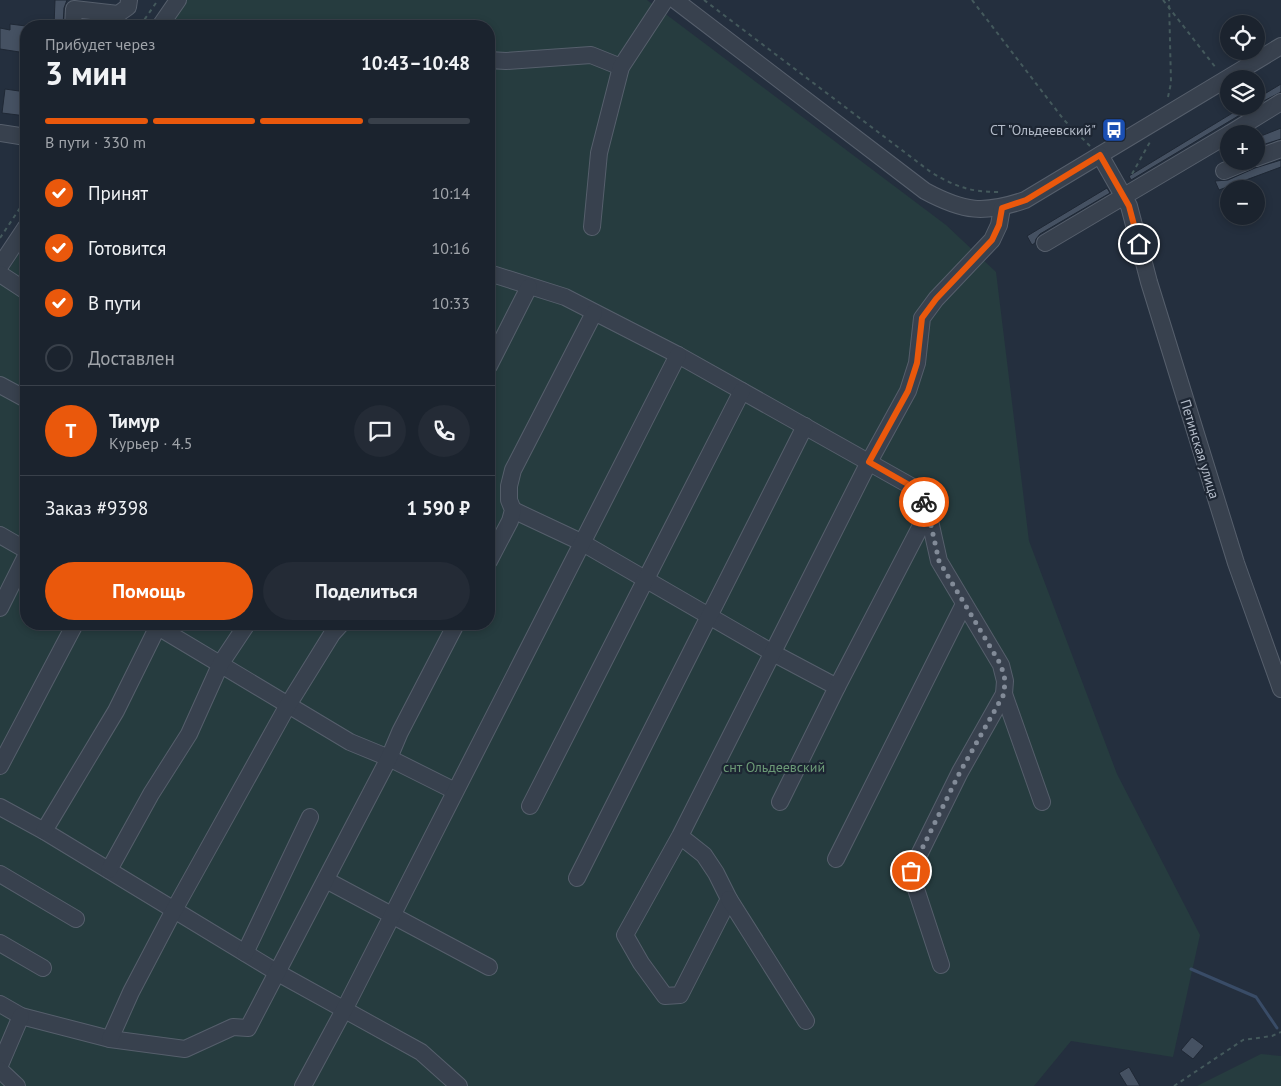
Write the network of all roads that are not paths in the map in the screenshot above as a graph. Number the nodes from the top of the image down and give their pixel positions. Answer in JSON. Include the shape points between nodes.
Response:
{"nodes":[{"id":1,"x":128,"y":0,"type":"edge"},
{"id":2,"x":665,"y":0,"type":"edge"},
{"id":3,"x":675,"y":0,"type":"edge"},
{"id":4,"x":167,"y":2,"type":"edge"},
{"id":5,"x":73,"y":20,"type":"edge"},
{"id":6,"x":162,"y":20,"type":"edge"},
{"id":7,"x":1281,"y":46,"type":"edge"},
{"id":8,"x":495,"y":60,"type":"edge"},
{"id":9,"x":621,"y":68,"type":"junction"},
{"id":10,"x":1281,"y":102,"type":"edge"},
{"id":11,"x":1245,"y":125,"type":"edge"},
{"id":12,"x":2,"y":135,"type":"edge"},
{"id":13,"x":20,"y":136,"type":"edge"},
{"id":14,"x":1220,"y":141,"type":"edge"},
{"id":15,"x":1281,"y":149,"type":"edge"},
{"id":16,"x":1096,"y":151,"type":"junction"},
{"id":17,"x":1265,"y":155,"type":"edge"},
{"id":18,"x":1127,"y":201,"type":"junction"},
{"id":19,"x":1002,"y":208,"type":"junction"},
{"id":20,"x":592,"y":227,"type":"dead end"},
{"id":21,"x":20,"y":236,"type":"edge"},
{"id":22,"x":1045,"y":243,"type":"dead end"},
{"id":23,"x":0,"y":266,"type":"edge"},
{"id":24,"x":0,"y":274,"type":"edge"},
{"id":25,"x":495,"y":275,"type":"edge"},
{"id":26,"x":20,"y":286,"type":"edge"},
{"id":27,"x":529,"y":287,"type":"junction"},
{"id":28,"x":594,"y":313,"type":"junction"},
{"id":29,"x":495,"y":354,"type":"edge"},
{"id":30,"x":678,"y":355,"type":"junction"},
{"id":31,"x":0,"y":385,"type":"edge"},
{"id":32,"x":742,"y":390,"type":"junction"},
{"id":33,"x":20,"y":396,"type":"edge"},
{"id":34,"x":805,"y":426,"type":"junction"},
{"id":35,"x":869,"y":462,"type":"junction"},
{"id":36,"x":513,"y":510,"type":"junction"},
{"id":37,"x":928,"y":512,"type":"junction"},
{"id":38,"x":0,"y":535,"type":"edge"},
{"id":39,"x":581,"y":542,"type":"junction"},
{"id":40,"x":20,"y":547,"type":"edge"},
{"id":41,"x":495,"y":549,"type":"edge"},
{"id":42,"x":20,"y":568,"type":"edge"},
{"id":43,"x":646,"y":579,"type":"junction"},
{"id":44,"x":964,"y":604,"type":"junction"},
{"id":45,"x":0,"y":608,"type":"edge"},
{"id":46,"x":710,"y":616,"type":"junction"},
{"id":47,"x":72,"y":630,"type":"edge"},
{"id":48,"x":155,"y":630,"type":"edge"},
{"id":49,"x":165,"y":630,"type":"edge"},
{"id":50,"x":243,"y":630,"type":"edge"},
{"id":51,"x":336,"y":630,"type":"edge"},
{"id":52,"x":453,"y":630,"type":"edge"},
{"id":53,"x":773,"y":653,"type":"junction"},
{"id":54,"x":221,"y":663,"type":"junction"},
{"id":55,"x":837,"y":687,"type":"junction"},
{"id":56,"x":1281,"y":689,"type":"edge"},
{"id":57,"x":1004,"y":694,"type":"junction"},
{"id":58,"x":288,"y":705,"type":"junction"},
{"id":59,"x":389,"y":758,"type":"junction"},
{"id":60,"x":0,"y":766,"type":"edge"},
{"id":61,"x":455,"y":790,"type":"junction"},
{"id":62,"x":780,"y":802,"type":"dead end"},
{"id":63,"x":1042,"y":802,"type":"dead end"},
{"id":64,"x":530,"y":806,"type":"dead end"},
{"id":65,"x":0,"y":807,"type":"edge"},
{"id":66,"x":310,"y":817,"type":"dead end"},
{"id":67,"x":44,"y":831,"type":"junction"},
{"id":68,"x":680,"y":836,"type":"junction"},
{"id":69,"x":836,"y":859,"type":"dead end"},
{"id":70,"x":109,"y":870,"type":"junction"},
{"id":71,"x":0,"y":874,"type":"edge"},
{"id":72,"x":577,"y":878,"type":"dead end"},
{"id":73,"x":326,"y":880,"type":"junction"},
{"id":74,"x":729,"y":900,"type":"junction"},
{"id":75,"x":174,"y":910,"type":"junction"},
{"id":76,"x":392,"y":914,"type":"junction"},
{"id":77,"x":76,"y":919,"type":"dead end"},
{"id":78,"x":0,"y":943,"type":"edge"},
{"id":79,"x":245,"y":953,"type":"junction"},
{"id":80,"x":941,"y":965,"type":"dead end"},
{"id":81,"x":489,"y":967,"type":"dead end"},
{"id":82,"x":43,"y":968,"type":"dead end"},
{"id":83,"x":278,"y":973,"type":"junction"},
{"id":84,"x":0,"y":1004,"type":"edge"},
{"id":85,"x":344,"y":1010,"type":"junction"},
{"id":86,"x":21,"y":1016,"type":"junction"},
{"id":87,"x":806,"y":1022,"type":"dead end"},
{"id":88,"x":110,"y":1040,"type":"junction"},
{"id":89,"x":0,"y":1065,"type":"edge"},
{"id":90,"x":0,"y":1070,"type":"edge"},
{"id":91,"x":17,"y":1086,"type":"edge"},
{"id":92,"x":303,"y":1086,"type":"edge"},
{"id":93,"x":459,"y":1086,"type":"edge"}],
"edges":[{"from":1,"to":5,"type":"street","via":[[128,7],[118,14],[74,9]]},
{"from":2,"to":9,"type":"street"},
{"from":3,"to":19,"type":"street","via":[[925,191],[966,208]]},
{"from":4,"to":6,"type":"street"},
{"from":7,"to":16,"type":"street"},
{"from":8,"to":9,"type":"street","via":[[590,55]]},
{"from":9,"to":20,"type":"street","via":[[599,153]]},
{"from":10,"to":11,"type":"street"},
{"from":12,"to":13,"type":"street"},
{"from":14,"to":18,"type":"street"},
{"from":15,"to":17,"type":"street"},
{"from":16,"to":18,"type":"street","name":"Петинская улица"},
{"from":16,"to":19,"type":"street","via":[[1026,200]]},
{"from":18,"to":22,"type":"street"},
{"from":18,"to":56,"type":"street","name":"Петинская улица","via":[[1236,563]]},
{"from":19,"to":35,"type":"street","via":[[992,240],[922,318],[917,363],[908,391]]},
{"from":21,"to":23,"type":"street"},
{"from":24,"to":26,"type":"street"},
{"from":25,"to":27,"type":"street"},
{"from":27,"to":28,"type":"street","via":[[565,297]]},
{"from":27,"to":29,"type":"street"},
{"from":28,"to":30,"type":"street"},
{"from":28,"to":36,"type":"street","via":[[513,470],[509,486]]},
{"from":30,"to":32,"type":"street"},
{"from":30,"to":39,"type":"street"},
{"from":31,"to":33,"type":"street"},
{"from":32,"to":34,"type":"street"},
{"from":32,"to":43,"type":"street"},
{"from":34,"to":35,"type":"street"},
{"from":34,"to":46,"type":"street"},
{"from":35,"to":37,"type":"street","via":[[918,490]]},
{"from":35,"to":53,"type":"street"},
{"from":36,"to":39,"type":"street"},
{"from":36,"to":41,"type":"street"},
{"from":37,"to":44,"type":"street","via":[[939,561]]},
{"from":37,"to":55,"type":"street"},
{"from":38,"to":40,"type":"street"},
{"from":39,"to":43,"type":"street"},
{"from":39,"to":61,"type":"street"},
{"from":42,"to":45,"type":"street"},
{"from":43,"to":46,"type":"street"},
{"from":43,"to":64,"type":"street"},
{"from":44,"to":57,"type":"street","via":[[1001,665]]},
{"from":44,"to":69,"type":"street"},
{"from":46,"to":53,"type":"street"},
{"from":46,"to":72,"type":"street"},
{"from":47,"to":60,"type":"street"},
{"from":48,"to":67,"type":"street","via":[[116,711]]},
{"from":49,"to":54,"type":"street"},
{"from":50,"to":54,"type":"street"},
{"from":51,"to":58,"type":"street"},
{"from":52,"to":59,"type":"street"},
{"from":53,"to":55,"type":"street"},
{"from":53,"to":68,"type":"street"},
{"from":54,"to":58,"type":"street"},
{"from":54,"to":70,"type":"street","via":[[189,734]]},
{"from":55,"to":62,"type":"street"},
{"from":57,"to":63,"type":"street"},
{"from":57,"to":80,"type":"street","via":[[960,772],[911,871]]},
{"from":58,"to":59,"type":"street","via":[[350,742]]},
{"from":58,"to":75,"type":"street"},
{"from":59,"to":61,"type":"street"},
{"from":59,"to":73,"type":"street"},
{"from":61,"to":76,"type":"street"},
{"from":65,"to":67,"type":"street"},
{"from":66,"to":79,"type":"street"},
{"from":67,"to":70,"type":"street"},
{"from":68,"to":74,"type":"street","via":[[704,855]]},
{"from":68,"to":74,"type":"street","via":[[625,935],[665,996],[680,996]]},
{"from":70,"to":75,"type":"street"},
{"from":71,"to":77,"type":"street"},
{"from":73,"to":76,"type":"street"},
{"from":73,"to":83,"type":"street"},
{"from":74,"to":87,"type":"street"},
{"from":75,"to":79,"type":"street"},
{"from":75,"to":88,"type":"street"},
{"from":76,"to":81,"type":"street"},
{"from":76,"to":85,"type":"street"},
{"from":78,"to":82,"type":"street"},
{"from":79,"to":83,"type":"street"},
{"from":83,"to":85,"type":"street"},
{"from":83,"to":88,"type":"street","via":[[248,1028],[233,1027],[185,1050]]},
{"from":84,"to":86,"type":"street"},
{"from":85,"to":92,"type":"street"},
{"from":85,"to":93,"type":"street","via":[[421,1052]]},
{"from":86,"to":88,"type":"street"},
{"from":86,"to":89,"type":"street"},
{"from":90,"to":91,"type":"street"}]}
